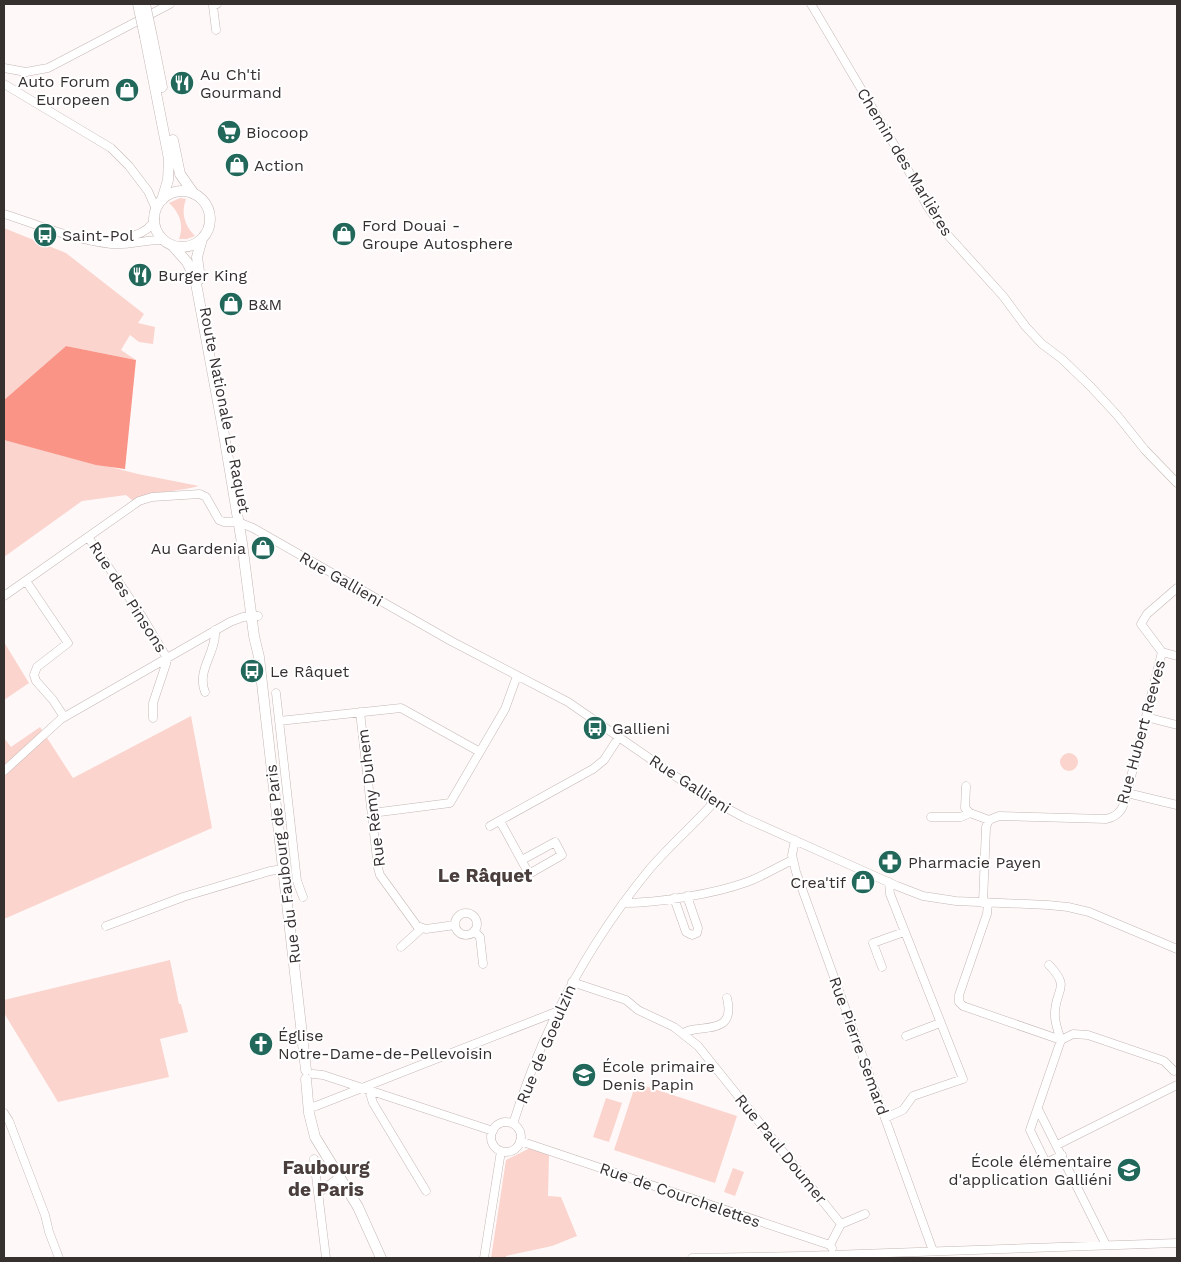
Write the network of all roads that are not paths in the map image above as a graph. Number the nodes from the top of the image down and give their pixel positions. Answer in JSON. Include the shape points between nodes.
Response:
{"nodes":[{"id":1,"x":138,"y":4,"type":"edge"},
{"id":2,"x":145,"y":4,"type":"edge"},
{"id":3,"x":170,"y":4,"type":"edge"},
{"id":4,"x":217,"y":4,"type":"edge"},
{"id":5,"x":811,"y":4,"type":"edge"},
{"id":6,"x":216,"y":30,"type":"dead end"},
{"id":7,"x":148,"y":37,"type":"junction"},
{"id":8,"x":4,"y":68,"type":"edge"},
{"id":9,"x":4,"y":84,"type":"edge"},
{"id":10,"x":194,"y":194,"type":"junction"},
{"id":11,"x":158,"y":210,"type":"junction"},
{"id":12,"x":4,"y":214,"type":"edge"},
{"id":13,"x":202,"y":239,"type":"junction"},
{"id":14,"x":93,"y":240,"type":"junction"},
{"id":15,"x":168,"y":242,"type":"junction"},
{"id":16,"x":1177,"y":483,"type":"edge"},
{"id":17,"x":234,"y":493,"type":"joint"},
{"id":18,"x":243,"y":523,"type":"junction"},
{"id":19,"x":88,"y":537,"type":"junction"},
{"id":20,"x":26,"y":581,"type":"junction"},
{"id":21,"x":1177,"y":588,"type":"edge"},
{"id":22,"x":4,"y":596,"type":"edge"},
{"id":23,"x":255,"y":616,"type":"junction"},
{"id":24,"x":215,"y":630,"type":"junction"},
{"id":25,"x":1162,"y":652,"type":"junction"},
{"id":26,"x":1177,"y":656,"type":"edge"},
{"id":27,"x":167,"y":658,"type":"junction"},
{"id":28,"x":517,"y":676,"type":"junction"},
{"id":29,"x":205,"y":692,"type":"dead end"},
{"id":30,"x":276,"y":693,"type":"dead end"},
{"id":31,"x":360,"y":712,"type":"junction"},
{"id":32,"x":64,"y":717,"type":"junction"},
{"id":33,"x":1146,"y":717,"type":"junction"},
{"id":34,"x":153,"y":718,"type":"dead end"},
{"id":35,"x":280,"y":721,"type":"junction"},
{"id":36,"x":1177,"y":725,"type":"edge"},
{"id":37,"x":619,"y":737,"type":"junction"},
{"id":38,"x":480,"y":752,"type":"junction"},
{"id":39,"x":4,"y":771,"type":"edge"},
{"id":40,"x":966,"y":786,"type":"dead end"},
{"id":41,"x":1127,"y":793,"type":"junction"},
{"id":42,"x":714,"y":802,"type":"junction"},
{"id":43,"x":1177,"y":805,"type":"edge"},
{"id":44,"x":372,"y":813,"type":"junction"},
{"id":45,"x":970,"y":813,"type":"junction"},
{"id":46,"x":931,"y":817,"type":"dead end"},
{"id":47,"x":989,"y":820,"type":"junction"},
{"id":48,"x":500,"y":821,"type":"junction"},
{"id":49,"x":490,"y":826,"type":"dead end"},
{"id":50,"x":795,"y":840,"type":"junction"},
{"id":51,"x":522,"y":860,"type":"junction"},
{"id":52,"x":792,"y":860,"type":"junction"},
{"id":53,"x":283,"y":869,"type":"junction"},
{"id":54,"x":889,"y":882,"type":"junction"},
{"id":55,"x":687,"y":896,"type":"junction"},
{"id":56,"x":303,"y":897,"type":"dead end"},
{"id":57,"x":674,"y":898,"type":"junction"},
{"id":58,"x":623,"y":903,"type":"junction"},
{"id":59,"x":986,"y":903,"type":"junction"},
{"id":60,"x":455,"y":925,"type":"junction"},
{"id":61,"x":106,"y":926,"type":"dead end"},
{"id":62,"x":422,"y":928,"type":"junction"},
{"id":63,"x":474,"y":931,"type":"junction"},
{"id":64,"x":904,"y":932,"type":"junction"},
{"id":65,"x":401,"y":947,"type":"dead end"},
{"id":66,"x":1177,"y":949,"type":"edge"},
{"id":67,"x":483,"y":964,"type":"dead end"},
{"id":68,"x":1049,"y":965,"type":"dead end"},
{"id":69,"x":882,"y":967,"type":"dead end"},
{"id":70,"x":572,"y":982,"type":"junction"},
{"id":71,"x":727,"y":998,"type":"dead end"},
{"id":72,"x":556,"y":1012,"type":"junction"},
{"id":73,"x":940,"y":1023,"type":"junction"},
{"id":74,"x":683,"y":1034,"type":"junction"},
{"id":75,"x":906,"y":1036,"type":"dead end"},
{"id":76,"x":1061,"y":1040,"type":"junction"},
{"id":77,"x":1176,"y":1069,"type":"edge"},
{"id":78,"x":308,"y":1074,"type":"junction"},
{"id":79,"x":1177,"y":1083,"type":"edge"},
{"id":80,"x":361,"y":1088,"type":"junction"},
{"id":81,"x":370,"y":1090,"type":"junction"},
{"id":82,"x":308,"y":1108,"type":"junction"},
{"id":83,"x":1038,"y":1109,"type":"junction"},
{"id":84,"x":4,"y":1112,"type":"edge"},
{"id":85,"x":885,"y":1118,"type":"junction"},
{"id":86,"x":513,"y":1124,"type":"junction"},
{"id":87,"x":493,"y":1131,"type":"junction"},
{"id":88,"x":520,"y":1141,"type":"junction"},
{"id":89,"x":1057,"y":1145,"type":"junction"},
{"id":90,"x":501,"y":1151,"type":"junction"},
{"id":91,"x":1062,"y":1155,"type":"junction"},
{"id":92,"x":314,"y":1159,"type":"dead end"},
{"id":93,"x":340,"y":1177,"type":"junction"},
{"id":94,"x":426,"y":1191,"type":"dead end"},
{"id":95,"x":318,"y":1193,"type":"junction"},
{"id":96,"x":865,"y":1214,"type":"dead end"},
{"id":97,"x":841,"y":1224,"type":"junction"},
{"id":98,"x":1177,"y":1243,"type":"edge"},
{"id":99,"x":830,"y":1245,"type":"junction"},
{"id":100,"x":1106,"y":1245,"type":"junction"},
{"id":101,"x":933,"y":1251,"type":"junction"},
{"id":102,"x":379,"y":1255,"type":"edge"},
{"id":103,"x":834,"y":1255,"type":"junction"},
{"id":104,"x":803,"y":1257,"type":"edge"},
{"id":105,"x":59,"y":1258,"type":"edge"},
{"id":106,"x":326,"y":1258,"type":"edge"},
{"id":107,"x":484,"y":1258,"type":"edge"},
{"id":108,"x":692,"y":1258,"type":"edge"}],
"edges":[{"from":1,"to":7,"type":"main road","bridge":true},
{"from":2,"to":7,"type":"main road","bridge":true},
{"from":3,"to":8,"type":"street","via":[[48,68],[26,72]]},
{"from":4,"to":6,"type":"street","via":[[213,6]]},
{"from":5,"to":16,"type":"street","name":"Chemin des Marlières","via":[[945,232],[1003,296],[1026,327],[1076,371]]},
{"from":7,"to":10,"type":"main road","via":[[179,171]]},
{"from":7,"to":11,"type":"main road","via":[[169,159],[168,180]]},
{"from":9,"to":11,"type":"street","via":[[115,151],[148,191]]},
{"from":10,"to":11,"type":"main road","via":[[184,191],[167,196]]},
{"from":10,"to":13,"type":"main road","via":[[205,203],[210,214],[209,227]]},
{"from":11,"to":14,"type":"street","via":[[151,226],[139,234]]},
{"from":11,"to":15,"type":"main road","via":[[157,229]]},
{"from":12,"to":14,"type":"street"},
{"from":13,"to":15,"type":"main road","via":[[188,246]]},
{"from":13,"to":18,"type":"main road","name":"Route Nationale Le Raquet","via":[[198,271],[227,410]]},
{"from":14,"to":15,"type":"street","via":[[116,244],[146,240]]},
{"from":15,"to":17,"type":"main road","name":"Route Nationale Le Raquet","via":[[187,262],[195,278]]},
{"from":17,"to":18,"type":"main road","name":"Rue du Faubourg de Paris"},
{"from":18,"to":19,"type":"street","name":"Rue Gallieni","via":[[219,520],[206,497],[200,494],[161,496],[142,500]]},
{"from":18,"to":23,"type":"main road","name":"Rue du Faubourg de Paris"},
{"from":18,"to":28,"type":"street","name":"Rue Gallieni"},
{"from":19,"to":20,"type":"street"},
{"from":19,"to":27,"type":"street","name":"Rue des Pinsons"},
{"from":20,"to":22,"type":"street"},
{"from":20,"to":32,"type":"street","via":[[68,643],[35,669],[34,675]]},
{"from":21,"to":25,"type":"street","via":[[1147,614],[1141,624]]},
{"from":23,"to":24,"type":"street","via":[[236,619]]},
{"from":23,"to":53,"type":"main road","name":"Rue du Faubourg de Paris"},
{"from":24,"to":27,"type":"street"},
{"from":24,"to":29,"type":"street","via":[[202,676]]},
{"from":25,"to":26,"type":"street","name":"Rue Hubert Reeves"},
{"from":25,"to":33,"type":"street","name":"Rue Hubert Reeves"},
{"from":27,"to":32,"type":"street"},
{"from":27,"to":34,"type":"street","via":[[153,703]]},
{"from":28,"to":37,"type":"street","name":"Rue Gallieni","via":[[568,702]]},
{"from":28,"to":38,"type":"street","via":[[505,709]]},
{"from":30,"to":35,"type":"street","name":"Rue du Faubourg de Paris"},
{"from":31,"to":35,"type":"street"},
{"from":31,"to":38,"type":"street","via":[[403,708]]},
{"from":31,"to":44,"type":"street","name":"Rue Rémy Duhem"},
{"from":32,"to":39,"type":"street"},
{"from":33,"to":36,"type":"street"},
{"from":33,"to":41,"type":"street","name":"Rue Hubert Reeves"},
{"from":35,"to":56,"type":"street","name":"Rue du Faubourg de Paris","via":[[297,881]]},
{"from":37,"to":42,"type":"street","name":"Rue Gallieni"},
{"from":37,"to":48,"type":"street","via":[[604,760],[593,769]]},
{"from":38,"to":44,"type":"street","via":[[449,804]]},
{"from":40,"to":45,"type":"street","via":[[965,808]]},
{"from":41,"to":43,"type":"street"},
{"from":41,"to":47,"type":"street","name":"Rue Hubert Reeves","via":[[1118,814],[1106,819],[999,816]]},
{"from":42,"to":50,"type":"street","name":"Rue Gallieni"},
{"from":42,"to":58,"type":"street","name":"Rue de Goeulzin","via":[[660,858]]},
{"from":44,"to":62,"type":"street","name":"Rue Rémy Duhem","via":[[380,875],[415,924]]},
{"from":45,"to":46,"type":"street","name":"Rue Hubert Reeves","via":[[961,817]]},
{"from":45,"to":47,"type":"street","name":"Rue Hubert Reeves"},
{"from":47,"to":59,"type":"street","via":[[986,826]]},
{"from":48,"to":49,"type":"street"},
{"from":48,"to":51,"type":"street"},
{"from":50,"to":52,"type":"street","name":"Rue Pierre Semard"},
{"from":50,"to":54,"type":"street","name":"Rue Gallieni"},
{"from":51,"to":51,"type":"street","via":[[529,874],[562,856],[555,842]]},
{"from":52,"to":55,"type":"street","via":[[743,884]]},
{"from":52,"to":85,"type":"street","name":"Rue Pierre Semard"},
{"from":53,"to":61,"type":"street","via":[[183,897]]},
{"from":53,"to":78,"type":"main road","name":"Rue du Faubourg de Paris"},
{"from":54,"to":59,"type":"street","name":"Rue Gallieni","via":[[931,898]]},
{"from":54,"to":64,"type":"street"},
{"from":55,"to":57,"type":"street"},
{"from":55,"to":57,"type":"street","via":[[698,928],[692,935],[686,932]]},
{"from":57,"to":58,"type":"street"},
{"from":58,"to":70,"type":"street","name":"Rue de Goeulzin"},
{"from":59,"to":66,"type":"street","name":"Rue Gallieni","via":[[1077,909]]},
{"from":59,"to":76,"type":"street","via":[[987,914],[959,1002]]},
{"from":60,"to":62,"type":"street"},
{"from":60,"to":63,"type":"street","via":[[463,934]]},
{"from":60,"to":63,"type":"street","via":[[459,916],[469,913],[476,921]]},
{"from":62,"to":65,"type":"street"},
{"from":63,"to":67,"type":"street","via":[[480,937]]},
{"from":64,"to":69,"type":"street","via":[[873,944]]},
{"from":64,"to":73,"type":"street"},
{"from":68,"to":76,"type":"street","via":[[1062,986],[1055,1014]]},
{"from":70,"to":72,"type":"street","name":"Rue de Goeulzin"},
{"from":70,"to":74,"type":"street","name":"Rue Paul Doumer","via":[[622,998]]},
{"from":71,"to":74,"type":"street","via":[[728,1011],[722,1022]]},
{"from":72,"to":80,"type":"street"},
{"from":72,"to":86,"type":"street","name":"Rue de Goeulzin"},
{"from":73,"to":75,"type":"street"},
{"from":73,"to":85,"type":"street","via":[[963,1079],[913,1096],[903,1110]]},
{"from":74,"to":97,"type":"street","name":"Rue Paul Doumer","via":[[703,1051]]},
{"from":76,"to":77,"type":"street","via":[[1073,1034],[1088,1035],[1164,1061]]},
{"from":76,"to":83,"type":"street"},
{"from":77,"to":79,"type":"street","via":[[1174,1077]]},
{"from":78,"to":80,"type":"street","via":[[322,1074]]},
{"from":78,"to":82,"type":"main road","name":"Rue du Faubourg de Paris"},
{"from":79,"to":89,"type":"street"},
{"from":80,"to":81,"type":"street"},
{"from":80,"to":82,"type":"street"},
{"from":81,"to":87,"type":"street"},
{"from":81,"to":94,"type":"street","via":[[373,1103]]},
{"from":82,"to":93,"type":"main road","name":"Rue du Faubourg de Paris","via":[[317,1142]]},
{"from":83,"to":89,"type":"street"},
{"from":83,"to":91,"type":"street","via":[[1030,1130],[1046,1163]]},
{"from":84,"to":105,"type":"street"},
{"from":85,"to":101,"type":"street","name":"Rue Pierre Semard"},
{"from":86,"to":87,"type":"street","via":[[502,1123]]},
{"from":86,"to":88,"type":"street","via":[[520,1131]]},
{"from":87,"to":90,"type":"street","via":[[493,1143]]},
{"from":88,"to":90,"type":"street","via":[[513,1150]]},
{"from":88,"to":99,"type":"street","name":"Rue de Courchelettes"},
{"from":89,"to":91,"type":"street"},
{"from":90,"to":107,"type":"street"},
{"from":91,"to":100,"type":"street"},
{"from":92,"to":95,"type":"street"},
{"from":93,"to":95,"type":"street"},
{"from":93,"to":102,"type":"main road","name":"Rue du Faubourg de Paris","via":[[358,1207]]},
{"from":95,"to":106,"type":"street"},
{"from":96,"to":97,"type":"street"},
{"from":97,"to":99,"type":"street"},
{"from":98,"to":100,"type":"street"},
{"from":99,"to":103,"type":"street"},
{"from":100,"to":101,"type":"street"},
{"from":101,"to":103,"type":"street"},
{"from":103,"to":104,"type":"street"},
{"from":104,"to":108,"type":"street"}]}
